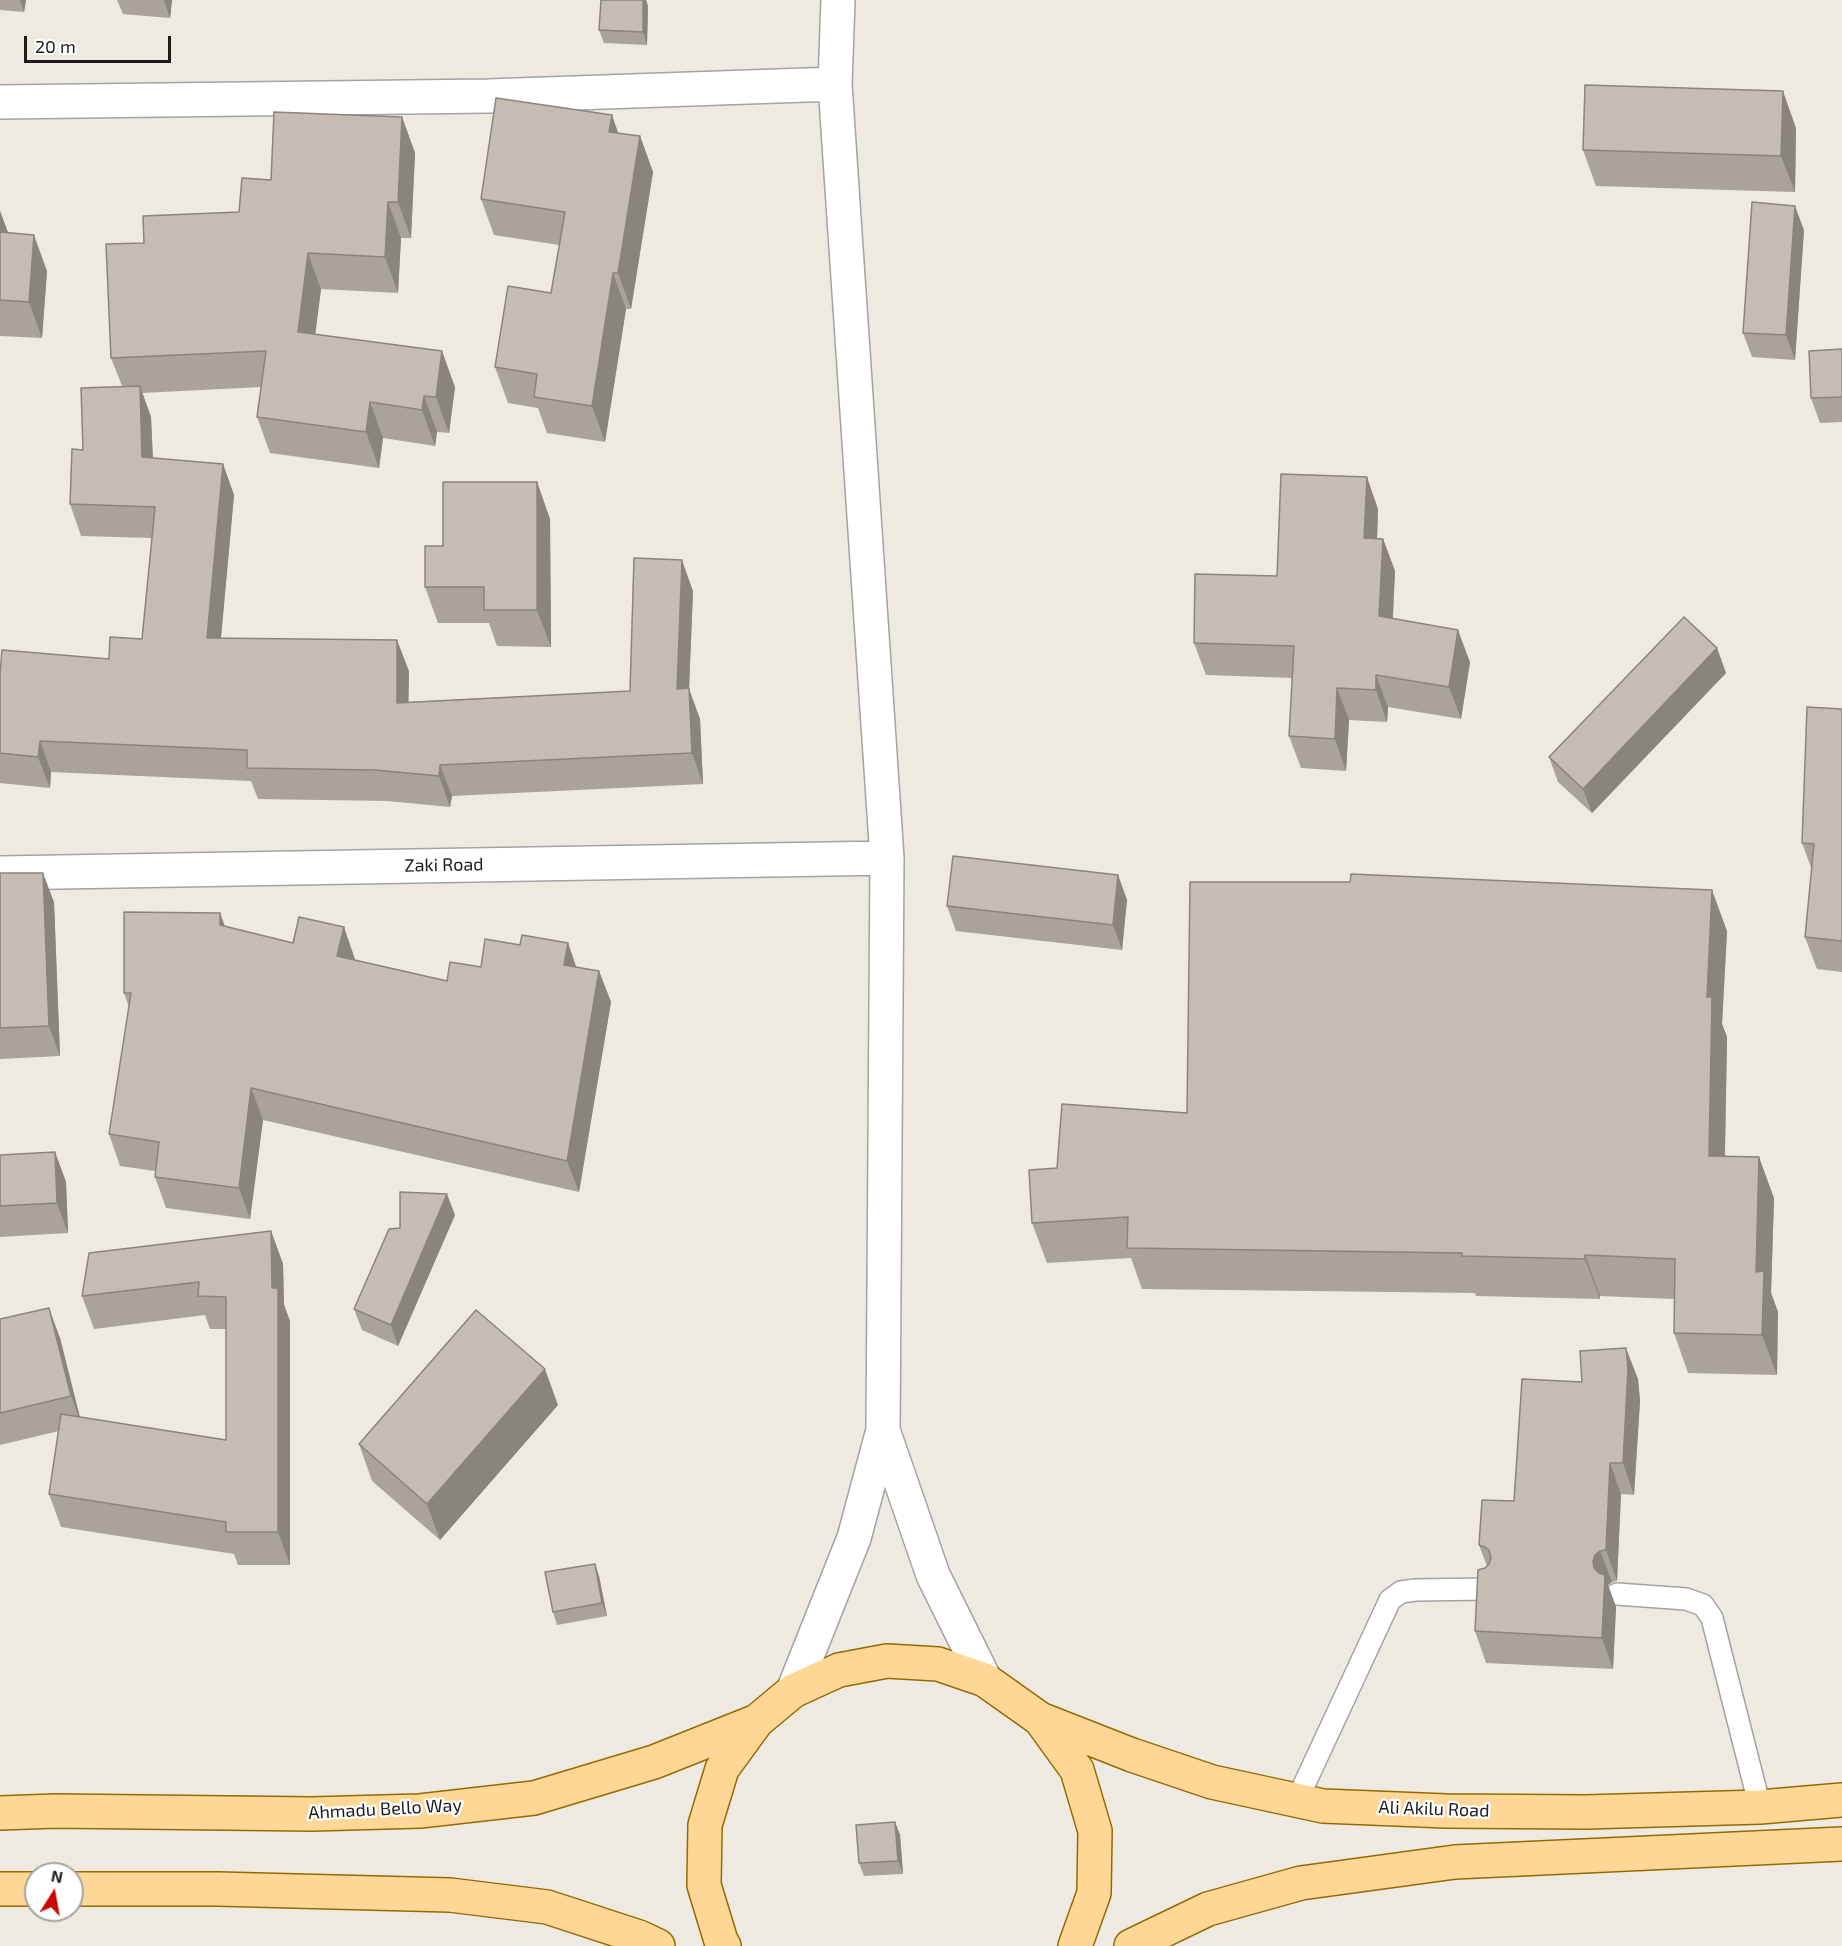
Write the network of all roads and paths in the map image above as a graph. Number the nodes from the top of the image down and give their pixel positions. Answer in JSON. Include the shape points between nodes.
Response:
{"nodes":[{"id":1,"x":838,"y":0,"type":"edge"},
{"id":2,"x":835,"y":84,"type":"junction"},
{"id":3,"x":0,"y":102,"type":"edge"},
{"id":4,"x":887,"y":858,"type":"junction"},
{"id":5,"x":0,"y":873,"type":"edge"},
{"id":6,"x":883,"y":1430,"type":"junction"},
{"id":7,"x":1490,"y":1589,"type":"edge"},
{"id":8,"x":1617,"y":1594,"type":"dead end"},
{"id":9,"x":985,"y":1680,"type":"junction"},
{"id":10,"x":793,"y":1691,"type":"junction"},
{"id":11,"x":1040,"y":1719,"type":"junction"},
{"id":12,"x":757,"y":1721,"type":"junction"},
{"id":13,"x":1297,"y":1800,"type":"junction"},
{"id":14,"x":1842,"y":1800,"type":"edge"},
{"id":15,"x":1760,"y":1807,"type":"junction"},
{"id":16,"x":0,"y":1813,"type":"edge"},
{"id":17,"x":1842,"y":1844,"type":"edge"},
{"id":18,"x":0,"y":1889,"type":"edge"},
{"id":19,"x":24,"y":1889,"type":"edge"},
{"id":20,"x":84,"y":1889,"type":"edge"},
{"id":21,"x":658,"y":1946,"type":"edge"},
{"id":22,"x":724,"y":1946,"type":"edge"},
{"id":23,"x":1075,"y":1946,"type":"edge"},
{"id":24,"x":1131,"y":1946,"type":"edge"}],
"edges":[{"from":1,"to":2,"type":"street"},
{"from":2,"to":3,"type":"street","via":[[488,96]]},
{"from":2,"to":4,"type":"street"},
{"from":4,"to":5,"type":"street","name":"Zaki Road"},
{"from":4,"to":6,"type":"street"},
{"from":6,"to":9,"type":"street","via":[[933,1575]]},
{"from":6,"to":10,"type":"street","via":[[854,1538]]},
{"from":7,"to":13,"type":"lane","via":[[1415,1590],[1401,1592],[1390,1600]]},
{"from":8,"to":15,"type":"lane","via":[[1686,1599],[1703,1605],[1712,1618]]},
{"from":9,"to":10,"type":"main road","via":[[938,1664],[887,1661],[839,1670]]},
{"from":9,"to":11,"type":"main road"},
{"from":10,"to":12,"type":"main road"},
{"from":11,"to":13,"type":"main road","name":"Ali Akilu Road","via":[[1212,1782]]},
{"from":11,"to":23,"type":"main road","via":[[1077,1770],[1095,1831],[1094,1893]]},
{"from":12,"to":16,"type":"main road","name":"Ahmadu Bello Way","via":[[654,1762],[534,1798],[420,1811],[324,1814]]},
{"from":12,"to":22,"type":"main road","via":[[722,1769],[705,1825],[704,1885]]},
{"from":13,"to":15,"type":"main road","name":"Ali Akilu Road","via":[[1323,1806],[1446,1811]]},
{"from":14,"to":15,"type":"main road","name":"Ali Akilu Road"},
{"from":17,"to":24,"type":"main road","via":[[1455,1862],[1300,1883],[1208,1909]]},
{"from":18,"to":19,"type":"main road"},
{"from":20,"to":21,"type":"main road","via":[[450,1894],[548,1907]]}]}
